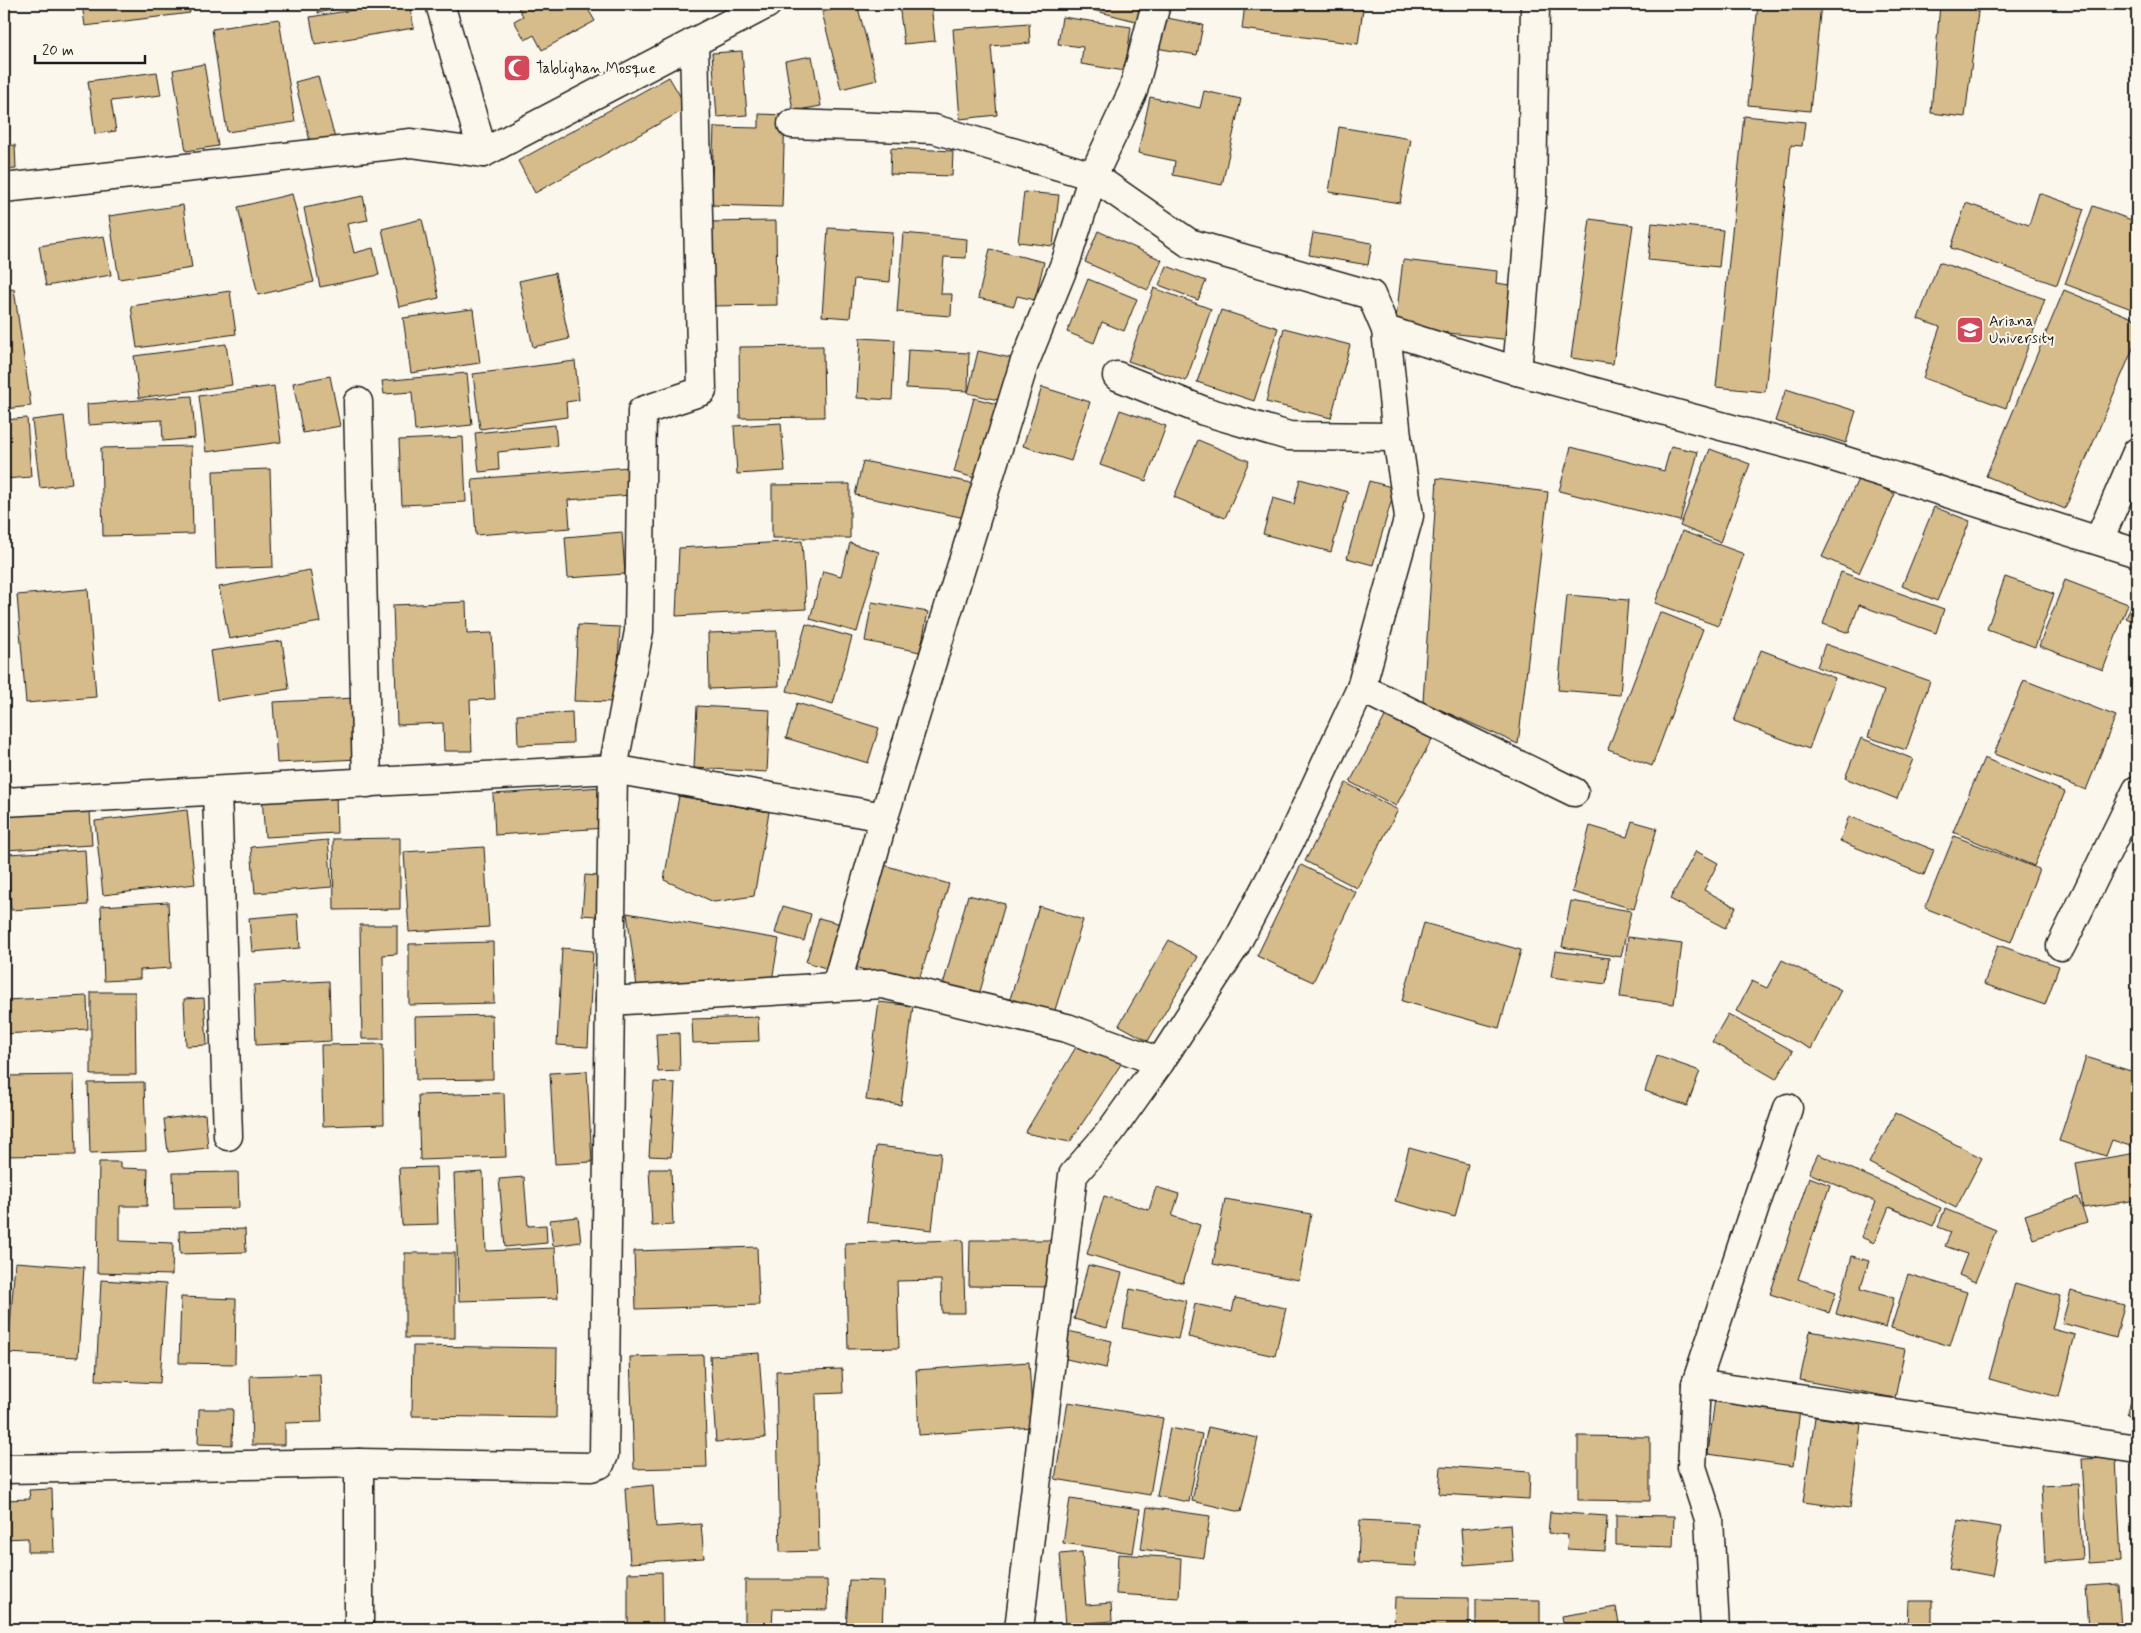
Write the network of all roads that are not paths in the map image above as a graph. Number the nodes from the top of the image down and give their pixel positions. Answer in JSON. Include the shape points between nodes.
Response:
{"nodes":[{"id":1,"x":440,"y":4,"type":"edge"},
{"id":2,"x":767,"y":4,"type":"edge"},
{"id":3,"x":1156,"y":4,"type":"edge"},
{"id":4,"x":1535,"y":4,"type":"edge"},
{"id":5,"x":694,"y":42,"type":"junction"},
{"id":6,"x":792,"y":124,"type":"dead end"},
{"id":7,"x":483,"y":153,"type":"junction"},
{"id":8,"x":1093,"y":176,"type":"junction"},
{"id":9,"x":4,"y":188,"type":"edge"},
{"id":10,"x":1386,"y":330,"type":"junction"},
{"id":11,"x":1518,"y":371,"type":"junction"},
{"id":12,"x":1117,"y":376,"type":"dead end"},
{"id":13,"x":358,"y":402,"type":"dead end"},
{"id":14,"x":1397,"y":438,"type":"junction"},
{"id":15,"x":2137,"y":452,"type":"edge"},
{"id":16,"x":2099,"y":540,"type":"junction"},
{"id":17,"x":2137,"y":553,"type":"edge"},
{"id":18,"x":1361,"y":688,"type":"junction"},
{"id":19,"x":612,"y":769,"type":"junction"},
{"id":20,"x":367,"y":783,"type":"junction"},
{"id":21,"x":2137,"y":790,"type":"edge"},
{"id":22,"x":217,"y":791,"type":"junction"},
{"id":23,"x":1574,"y":792,"type":"dead end"},
{"id":24,"x":4,"y":802,"type":"edge"},
{"id":25,"x":884,"y":818,"type":"junction"},
{"id":26,"x":2061,"y":946,"type":"dead end"},
{"id":27,"x":836,"y":986,"type":"junction"},
{"id":28,"x":610,"y":1001,"type":"junction"},
{"id":29,"x":1160,"y":1062,"type":"junction"},
{"id":30,"x":1788,"y":1108,"type":"dead end"},
{"id":31,"x":228,"y":1136,"type":"dead end"},
{"id":32,"x":1696,"y":1384,"type":"junction"},
{"id":33,"x":2137,"y":1449,"type":"edge"},
{"id":34,"x":359,"y":1463,"type":"junction"},
{"id":35,"x":4,"y":1469,"type":"edge"},
{"id":36,"x":359,"y":1629,"type":"edge"},
{"id":37,"x":1019,"y":1629,"type":"edge"},
{"id":38,"x":1715,"y":1629,"type":"edge"}],
"edges":[{"from":1,"to":7,"type":"street"},
{"from":2,"to":5,"type":"street"},
{"from":3,"to":8,"type":"street","via":[[1133,91]]},
{"from":4,"to":11,"type":"street","via":[[1532,196]]},
{"from":5,"to":7,"type":"street"},
{"from":5,"to":19,"type":"street","via":[[702,391],[642,411],[639,630]]},
{"from":6,"to":8,"type":"street","via":[[934,129]]},
{"from":7,"to":9,"type":"street","via":[[411,143]]},
{"from":8,"to":10,"type":"street","via":[[1189,243],[1371,295]]},
{"from":8,"to":25,"type":"street","via":[[1066,261],[1024,364]]},
{"from":10,"to":11,"type":"street"},
{"from":10,"to":14,"type":"street"},
{"from":11,"to":16,"type":"street","via":[[1814,451]]},
{"from":12,"to":14,"type":"street","via":[[1204,411],[1289,436]]},
{"from":13,"to":20,"type":"street"},
{"from":14,"to":18,"type":"street","via":[[1409,516]]},
{"from":15,"to":16,"type":"street"},
{"from":16,"to":17,"type":"street"},
{"from":18,"to":23,"type":"street"},
{"from":18,"to":29,"type":"street","via":[[1289,843],[1235,946]]},
{"from":19,"to":20,"type":"street"},
{"from":19,"to":25,"type":"street"},
{"from":19,"to":28,"type":"street"},
{"from":20,"to":22,"type":"street"},
{"from":21,"to":26,"type":"street"},
{"from":22,"to":24,"type":"street"},
{"from":22,"to":31,"type":"street"},
{"from":25,"to":27,"type":"street"},
{"from":27,"to":28,"type":"street"},
{"from":27,"to":29,"type":"street","via":[[882,984],[1067,1028]]},
{"from":28,"to":34,"type":"street","via":[[604,1455],[600,1464],[592,1467]]},
{"from":29,"to":37,"type":"street","via":[[1110,1132],[1073,1175]]},
{"from":30,"to":32,"type":"street"},
{"from":32,"to":33,"type":"street"},
{"from":32,"to":38,"type":"street","via":[[1692,1467],[1709,1519]]},
{"from":34,"to":35,"type":"street"},
{"from":34,"to":36,"type":"street"}]}
